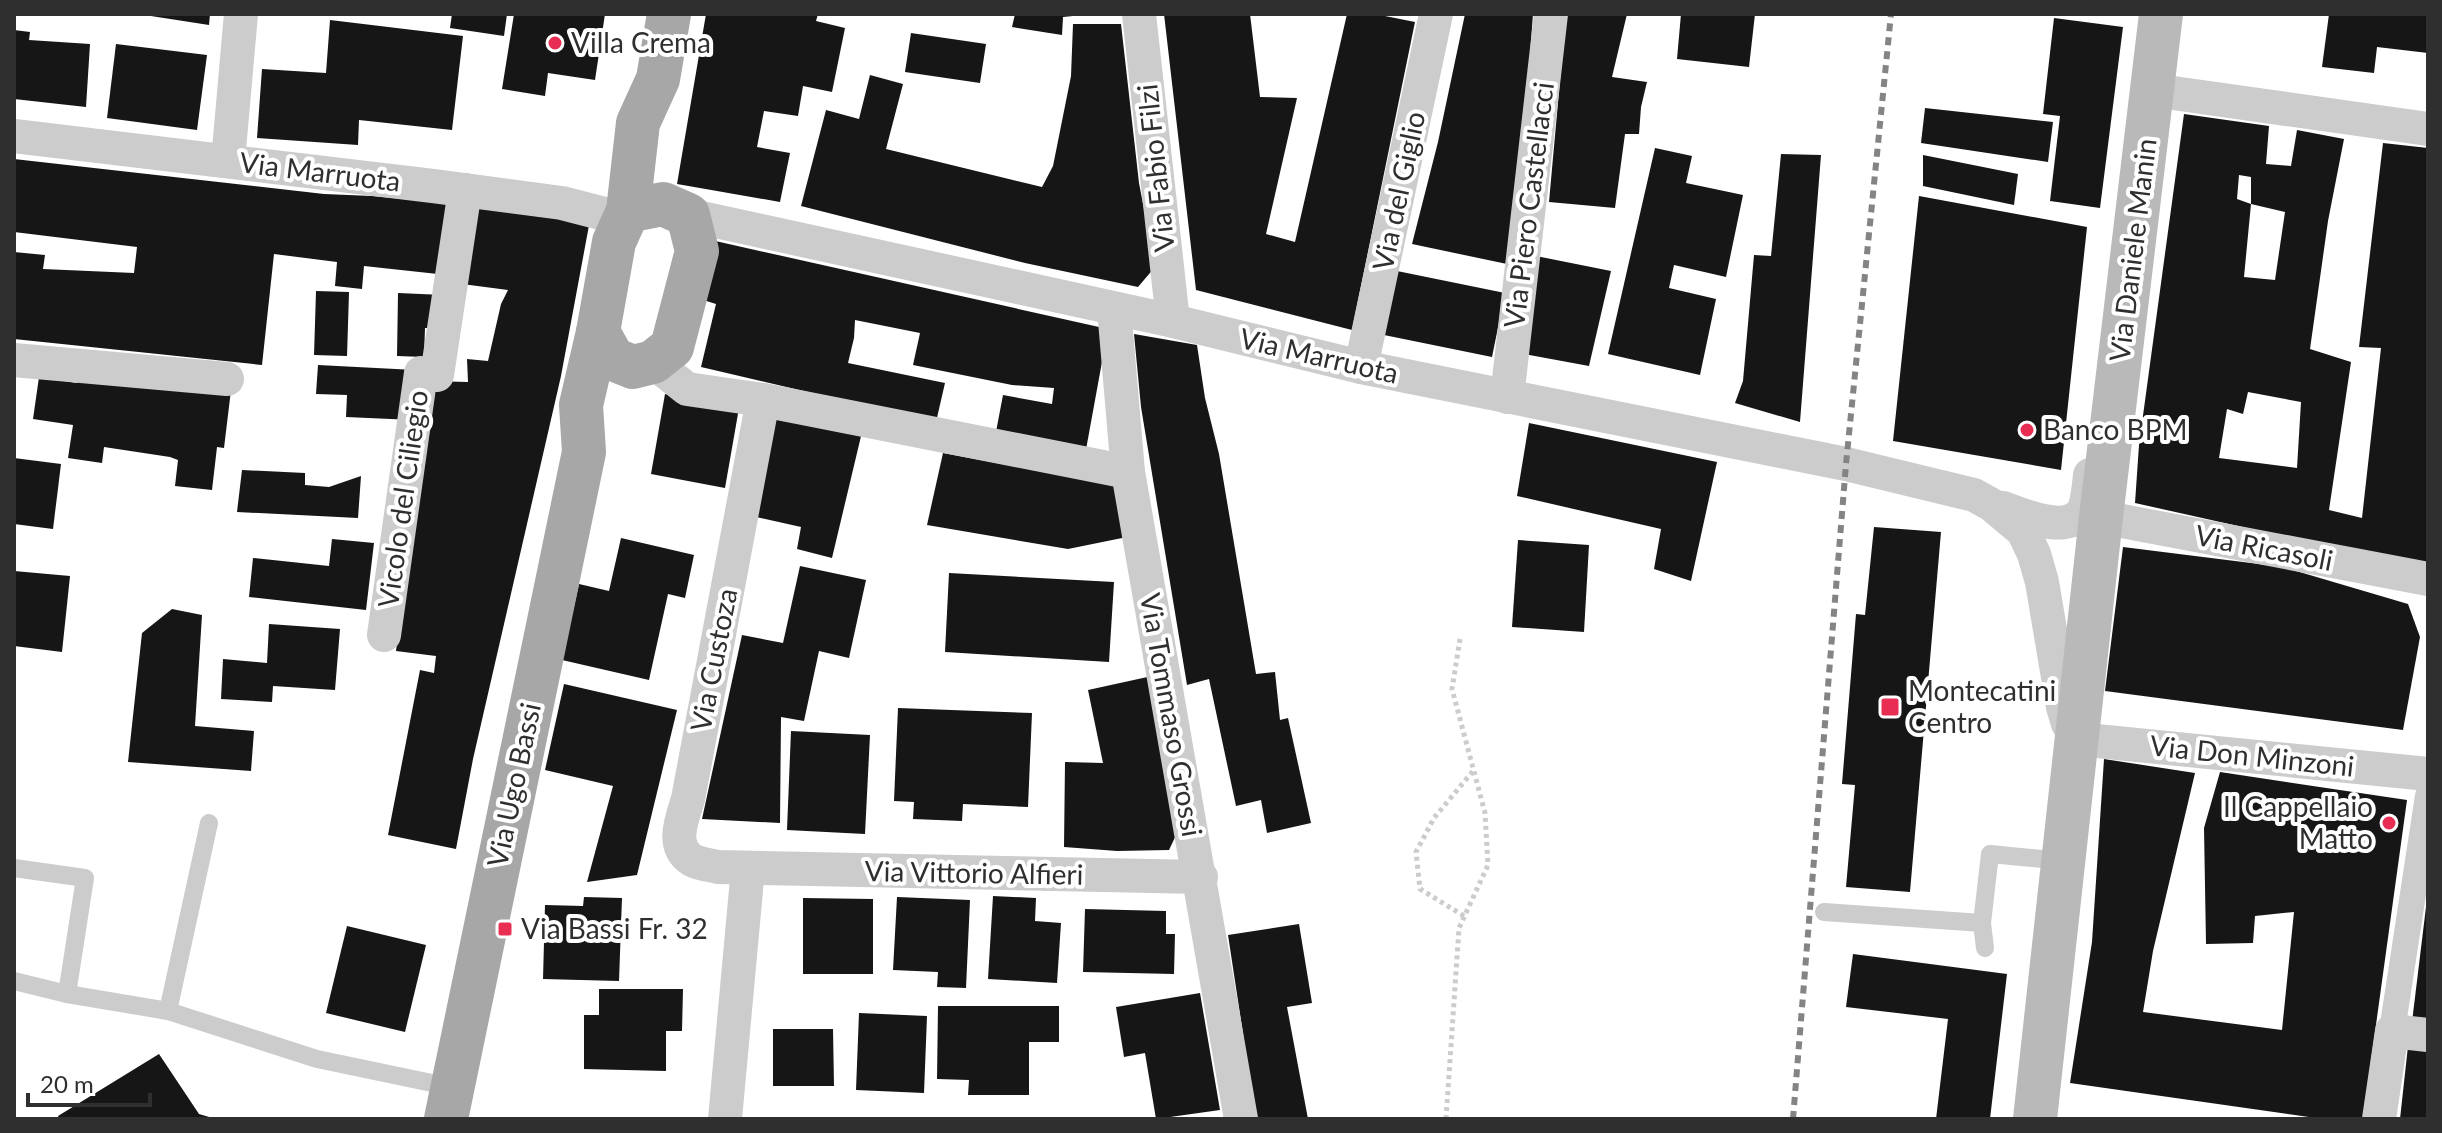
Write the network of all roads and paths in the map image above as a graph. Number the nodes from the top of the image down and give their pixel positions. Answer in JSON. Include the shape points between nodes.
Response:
{"nodes":[{"id":1,"x":241,"y":14,"type":"edge"},
{"id":2,"x":669,"y":14,"type":"edge"},
{"id":3,"x":1139,"y":14,"type":"edge"},
{"id":4,"x":1436,"y":14,"type":"edge"},
{"id":5,"x":1551,"y":14,"type":"edge"},
{"id":6,"x":2161,"y":14,"type":"edge"},
{"id":7,"x":2152,"y":90,"type":"junction"},
{"id":8,"x":2428,"y":129,"type":"edge"},
{"id":9,"x":14,"y":136,"type":"edge"},
{"id":10,"x":228,"y":161,"type":"junction"},
{"id":11,"x":465,"y":190,"type":"junction"},
{"id":12,"x":651,"y":212,"type":"junction"},
{"id":13,"x":1114,"y":309,"type":"junction"},
{"id":14,"x":1173,"y":321,"type":"junction"},
{"id":15,"x":598,"y":332,"type":"junction"},
{"id":16,"x":2121,"y":345,"type":"junction"},
{"id":17,"x":14,"y":360,"type":"edge"},
{"id":18,"x":643,"y":364,"type":"junction"},
{"id":19,"x":1361,"y":367,"type":"junction"},
{"id":20,"x":227,"y":379,"type":"dead end"},
{"id":21,"x":1507,"y":397,"type":"junction"},
{"id":22,"x":763,"y":400,"type":"junction"},
{"id":23,"x":584,"y":452,"type":"junction"},
{"id":24,"x":1128,"y":472,"type":"junction"},
{"id":25,"x":2103,"y":501,"type":"junction"},
{"id":26,"x":1992,"y":505,"type":"junction"},
{"id":27,"x":2428,"y":579,"type":"edge"},
{"id":28,"x":384,"y":635,"type":"dead end"},
{"id":29,"x":1460,"y":639,"type":"dead end"},
{"id":30,"x":2077,"y":736,"type":"junction"},
{"id":31,"x":1474,"y":771,"type":"junction"},
{"id":32,"x":2428,"y":774,"type":"edge"},
{"id":33,"x":2428,"y":796,"type":"edge"},
{"id":34,"x":209,"y":823,"type":"dead end"},
{"id":35,"x":2063,"y":861,"type":"junction"},
{"id":36,"x":14,"y":868,"type":"edge"},
{"id":37,"x":748,"y":868,"type":"junction"},
{"id":38,"x":1201,"y":877,"type":"junction"},
{"id":39,"x":1824,"y":912,"type":"dead end"},
{"id":40,"x":1464,"y":916,"type":"junction"},
{"id":41,"x":1982,"y":923,"type":"junction"},
{"id":42,"x":1985,"y":948,"type":"dead end"},
{"id":43,"x":14,"y":981,"type":"edge"},
{"id":44,"x":67,"y":994,"type":"junction"},
{"id":45,"x":168,"y":1011,"type":"junction"},
{"id":46,"x":2392,"y":1031,"type":"junction"},
{"id":47,"x":2428,"y":1035,"type":"edge"},
{"id":48,"x":449,"y":1103,"type":"edge"},
{"id":49,"x":725,"y":1119,"type":"edge"},
{"id":50,"x":1241,"y":1119,"type":"edge"},
{"id":51,"x":1446,"y":1119,"type":"edge"},
{"id":52,"x":2035,"y":1119,"type":"edge"},
{"id":53,"x":2379,"y":1119,"type":"edge"}],
"edges":[{"from":1,"to":10,"type":"street"},
{"from":2,"to":12,"type":"main road","via":[[658,79],[666,123],[661,183]]},
{"from":3,"to":14,"type":"street","name":"Via Fabio Filzi"},
{"from":4,"to":19,"type":"street","name":"Via del Giglio"},
{"from":5,"to":21,"type":"street","name":"Via Piero Castellacci"},
{"from":6,"to":7,"type":"main road","name":"Via Daniele Manin"},
{"from":7,"to":8,"type":"street"},
{"from":7,"to":16,"type":"main road","name":"Via Daniele Manin"},
{"from":9,"to":10,"type":"street","name":"Via Marruota"},
{"from":10,"to":11,"type":"street","name":"Via Marruota"},
{"from":11,"to":12,"type":"street","name":"Via Marruota"},
{"from":11,"to":28,"type":"street","name":"Vicolo del Ciliegio","via":[[437,375],[421,373]]},
{"from":12,"to":13,"type":"street","name":"Via Marruota"},
{"from":12,"to":15,"type":"main road","via":[[614,242]]},
{"from":12,"to":18,"type":"main road","via":[[697,251],[672,347]]},
{"from":13,"to":14,"type":"street","name":"Via Marruota"},
{"from":13,"to":24,"type":"street","name":"Via Tommaso Grossi"},
{"from":14,"to":19,"type":"street","name":"Via Marruota"},
{"from":15,"to":18,"type":"main road","via":[[613,359]]},
{"from":15,"to":23,"type":"main road","name":"Via Ugo Bassi","via":[[581,405]]},
{"from":16,"to":25,"type":"main road","name":"Via Daniele Manin"},
{"from":16,"to":26,"type":"street","via":[[2103,374],[2082,512],[2070,522],[2052,522]]},
{"from":17,"to":20,"type":"street"},
{"from":18,"to":22,"type":"street","via":[[687,389]]},
{"from":18,"to":23,"type":"main road","name":"Via Ugo Bassi","via":[[613,385],[603,424]]},
{"from":19,"to":21,"type":"street","name":"Via Marruota"},
{"from":21,"to":26,"type":"street","name":"Via Marruota","via":[[1846,464],[1952,488]]},
{"from":22,"to":24,"type":"street"},
{"from":22,"to":37,"type":"street","name":"Via Custoza","via":[[679,831],[679,844],[691,860]]},
{"from":23,"to":48,"type":"main road","name":"Via Ugo Bassi"},
{"from":24,"to":38,"type":"street","name":"Via Tommaso Grossi"},
{"from":25,"to":27,"type":"street","name":"Via Ricasoli"},
{"from":25,"to":30,"type":"main road","name":"Via Daniele Manin"},
{"from":26,"to":30,"type":"street","via":[[2023,531],[2034,554],[2063,707]]},
{"from":29,"to":31,"type":"path","via":[[1452,689]]},
{"from":30,"to":32,"type":"street","name":"Via Don Minzoni"},
{"from":30,"to":35,"type":"main road","name":"Via Daniele Manin"},
{"from":31,"to":40,"type":"path","via":[[1485,813],[1488,865]]},
{"from":31,"to":40,"type":"path","via":[[1434,818],[1416,852],[1420,889]]},
{"from":33,"to":46,"type":"street"},
{"from":34,"to":45,"type":"lane"},
{"from":35,"to":41,"type":"lane","via":[[1990,854]]},
{"from":35,"to":52,"type":"main road","name":"Via Daniele Manin"},
{"from":36,"to":44,"type":"lane","via":[[85,878]]},
{"from":37,"to":38,"type":"street","name":"Via Vittorio Alfieri"},
{"from":37,"to":49,"type":"street"},
{"from":38,"to":50,"type":"street","name":"Via Tommaso Grossi"},
{"from":39,"to":41,"type":"lane"},
{"from":40,"to":51,"type":"path"},
{"from":41,"to":42,"type":"lane"},
{"from":43,"to":44,"type":"lane"},
{"from":44,"to":45,"type":"lane"},
{"from":45,"to":48,"type":"lane"},
{"from":46,"to":47,"type":"street"},
{"from":46,"to":53,"type":"street"}]}
